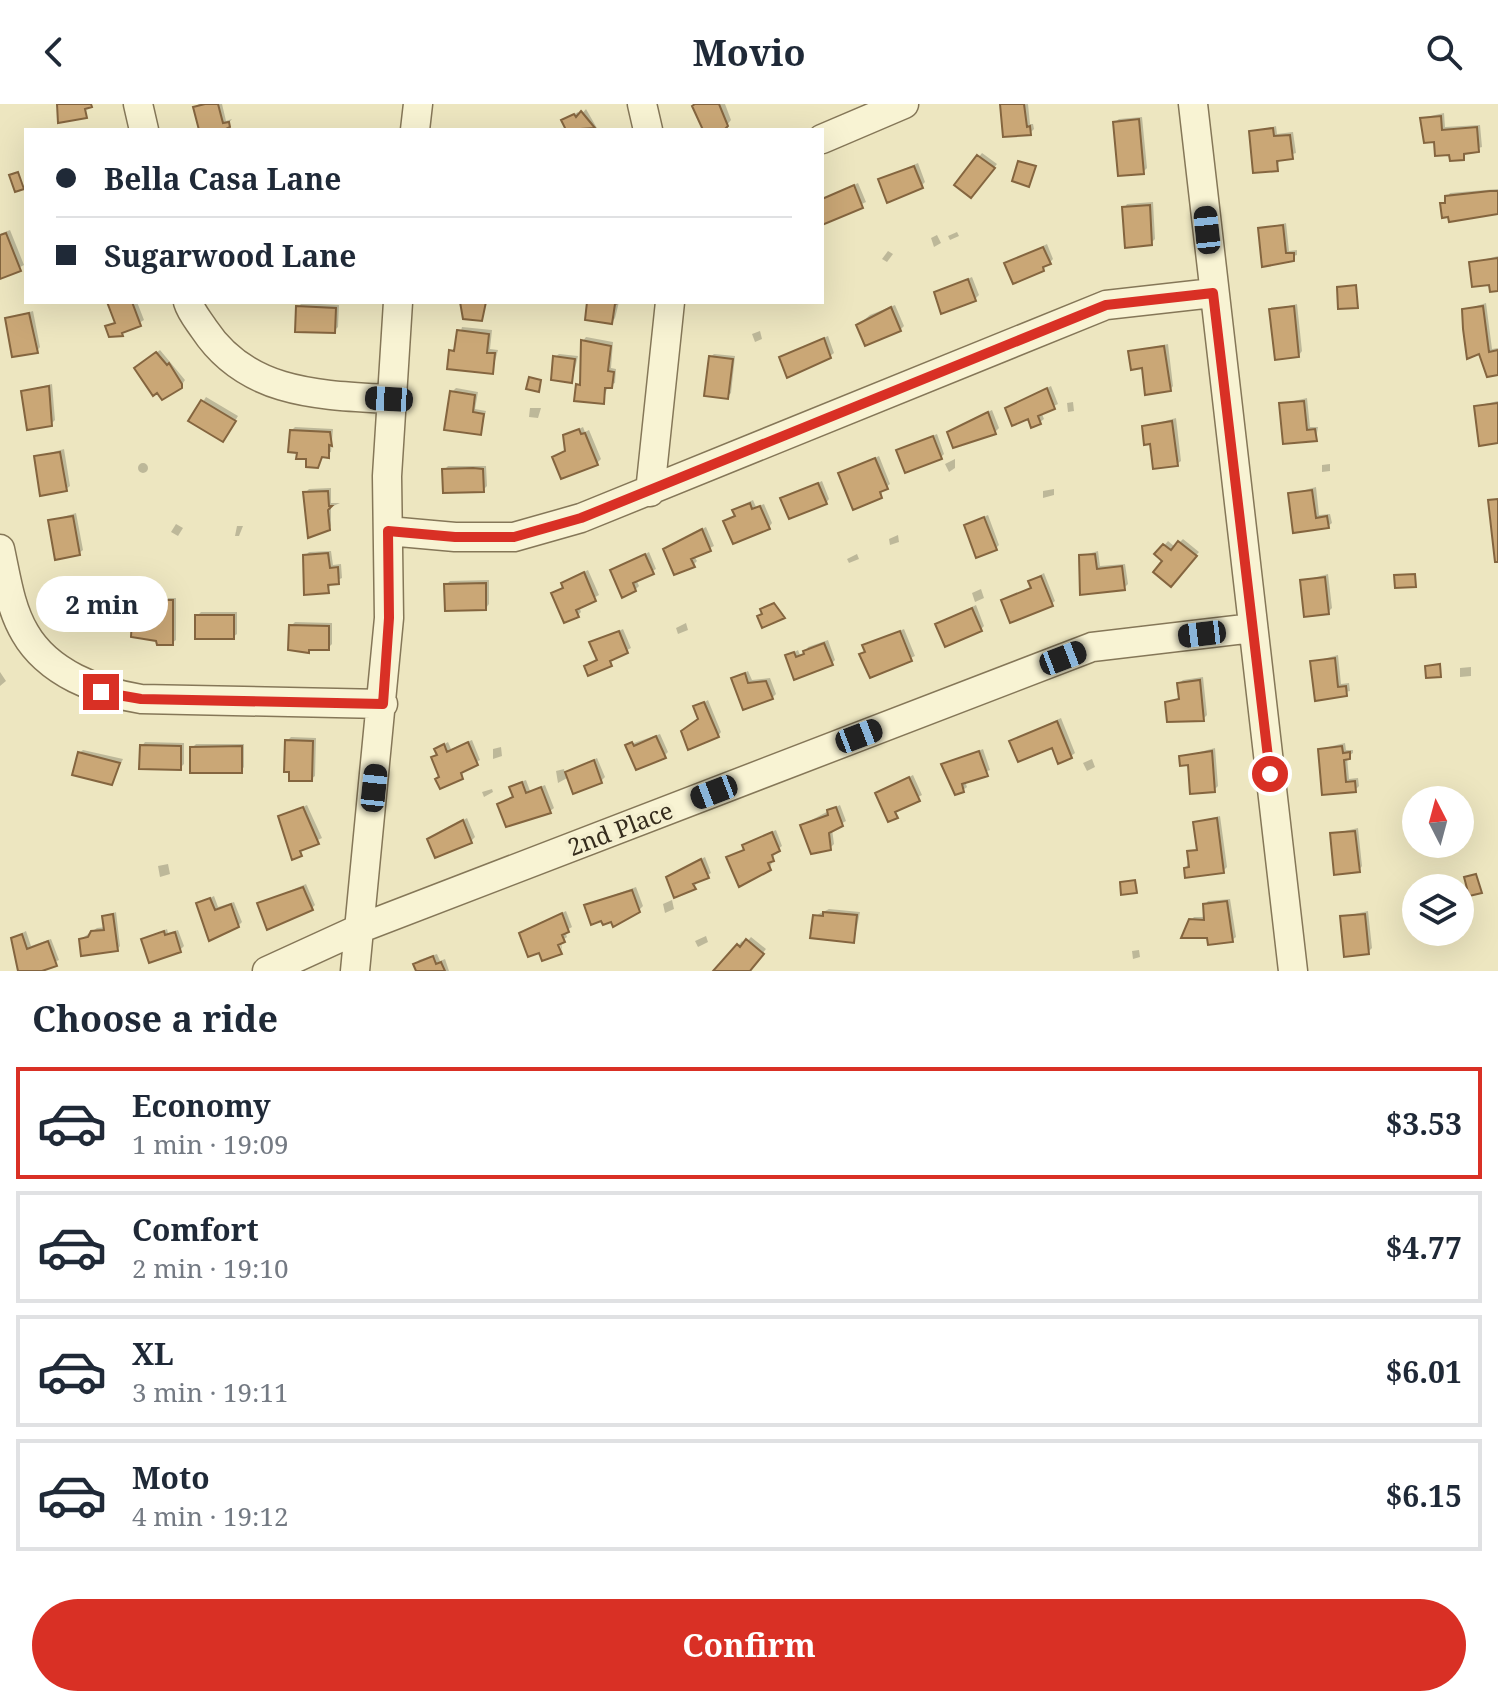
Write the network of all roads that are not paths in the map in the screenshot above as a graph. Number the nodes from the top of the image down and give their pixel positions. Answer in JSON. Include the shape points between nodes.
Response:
{"nodes":[{"id":1,"x":138,"y":104,"type":"edge"},
{"id":2,"x":418,"y":104,"type":"edge"},
{"id":3,"x":642,"y":104,"type":"edge"},
{"id":4,"x":904,"y":104,"type":"edge"},
{"id":5,"x":1193,"y":104,"type":"edge"},
{"id":6,"x":144,"y":128,"type":"edge"},
{"id":7,"x":415,"y":128,"type":"edge"},
{"id":8,"x":648,"y":128,"type":"edge"},
{"id":9,"x":824,"y":138,"type":"edge"},
{"id":10,"x":1213,"y":293,"type":"junction"},
{"id":11,"x":189,"y":304,"type":"edge"},
{"id":12,"x":398,"y":304,"type":"edge"},
{"id":13,"x":670,"y":304,"type":"edge"},
{"id":14,"x":389,"y":399,"type":"junction"},
{"id":15,"x":650,"y":492,"type":"junction"},
{"id":16,"x":388,"y":531,"type":"junction"},
{"id":17,"x":0,"y":549,"type":"edge"},
{"id":18,"x":1253,"y":628,"type":"junction"},
{"id":19,"x":383,"y":704,"type":"junction"},
{"id":20,"x":361,"y":928,"type":"junction"},
{"id":21,"x":267,"y":971,"type":"edge"},
{"id":22,"x":355,"y":971,"type":"edge"},
{"id":23,"x":1293,"y":971,"type":"edge"}],
"edges":[{"from":1,"to":6,"type":"street"},
{"from":2,"to":7,"type":"street"},
{"from":3,"to":8,"type":"street"},
{"from":4,"to":9,"type":"street"},
{"from":5,"to":10,"type":"street"},
{"from":10,"to":15,"type":"street","via":[[1106,305]]},
{"from":10,"to":18,"type":"street"},
{"from":11,"to":14,"type":"street","via":[[215,345],[252,376],[292,391]]},
{"from":12,"to":14,"type":"street"},
{"from":13,"to":15,"type":"street"},
{"from":14,"to":16,"type":"street"},
{"from":15,"to":16,"type":"street","via":[[514,537]]},
{"from":16,"to":19,"type":"street"},
{"from":17,"to":19,"type":"street","via":[[25,633],[53,664],[101,692],[141,699]]},
{"from":18,"to":20,"type":"street","name":"2nd Place","via":[[1092,647]]},
{"from":18,"to":23,"type":"street"},
{"from":19,"to":20,"type":"street"},
{"from":20,"to":21,"type":"street","name":"2nd Place"},
{"from":20,"to":22,"type":"street"}]}
